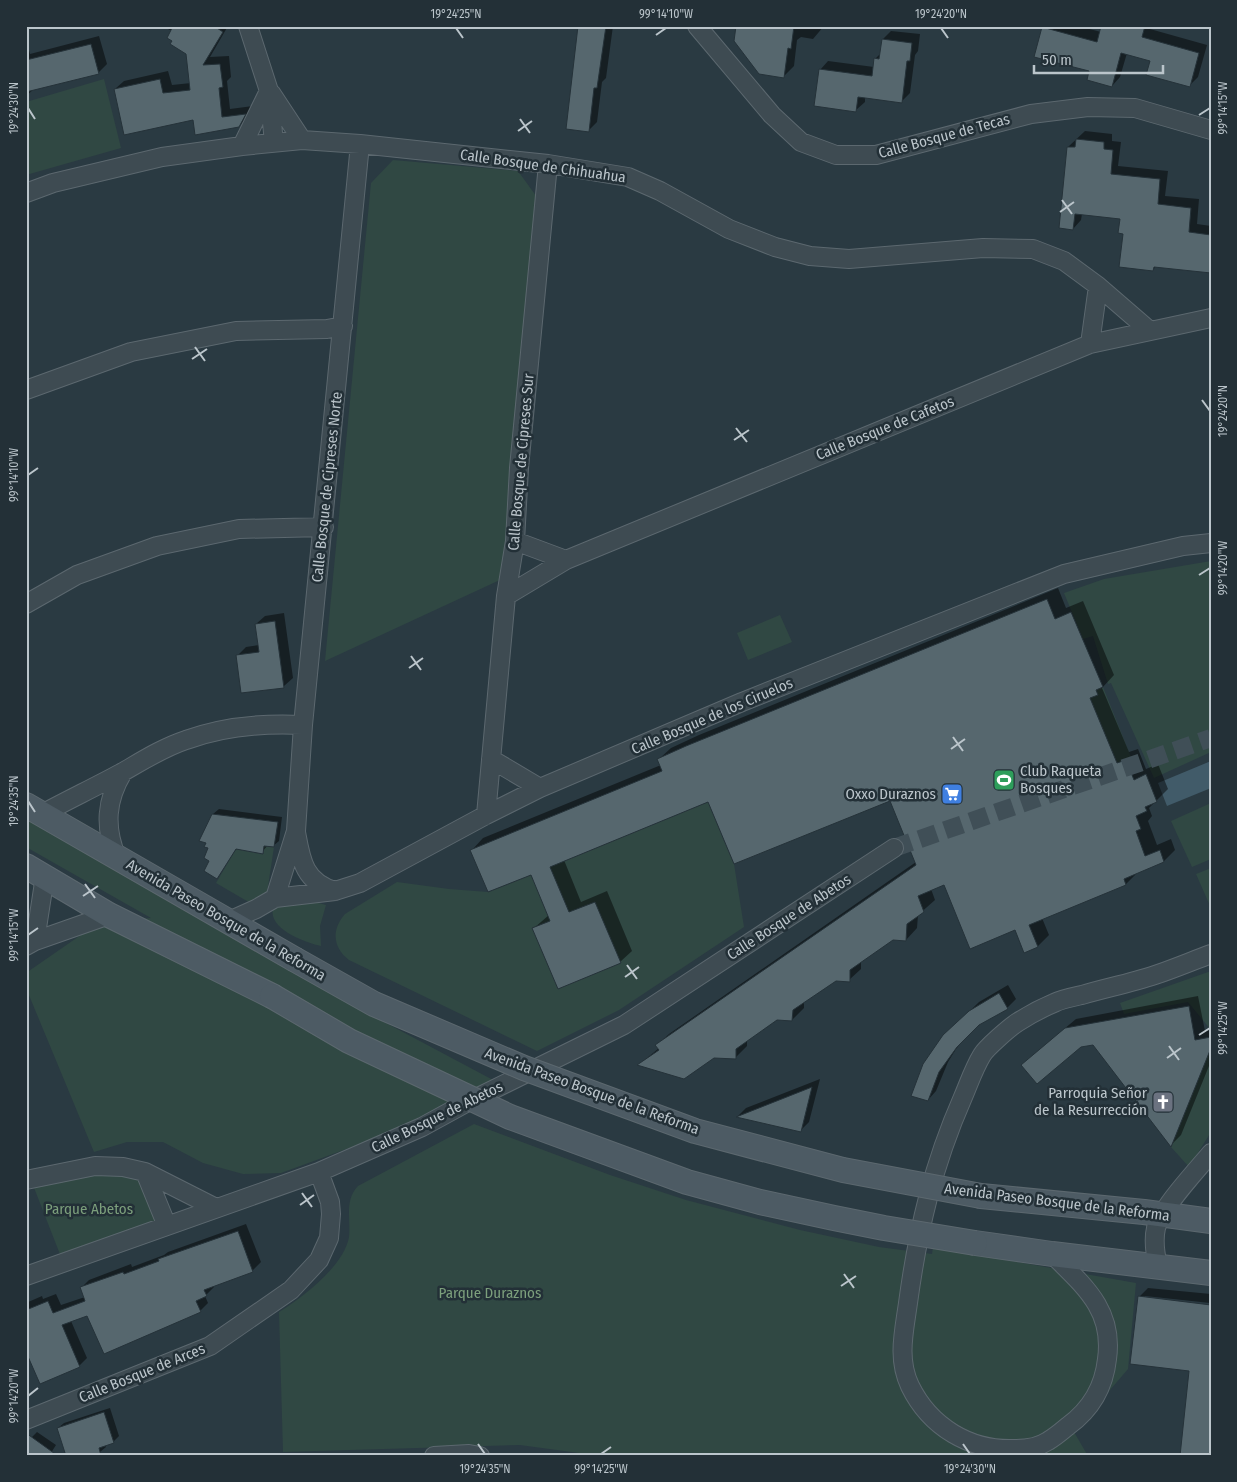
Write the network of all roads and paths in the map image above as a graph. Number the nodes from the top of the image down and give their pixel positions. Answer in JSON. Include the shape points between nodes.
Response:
{"nodes":[{"id":1,"x":248,"y":26,"type":"edge"},
{"id":2,"x":697,"y":26,"type":"edge"},
{"id":3,"x":269,"y":91,"type":"junction"},
{"id":4,"x":1211,"y":130,"type":"edge"},
{"id":5,"x":302,"y":140,"type":"junction"},
{"id":6,"x":274,"y":143,"type":"junction"},
{"id":7,"x":360,"y":144,"type":"junction"},
{"id":8,"x":242,"y":146,"type":"junction"},
{"id":9,"x":548,"y":164,"type":"junction"},
{"id":10,"x":26,"y":193,"type":"edge"},
{"id":11,"x":1098,"y":286,"type":"junction"},
{"id":12,"x":1211,"y":318,"type":"edge"},
{"id":13,"x":343,"y":326,"type":"junction"},
{"id":14,"x":1150,"y":331,"type":"junction"},
{"id":15,"x":1090,"y":344,"type":"junction"},
{"id":16,"x":26,"y":390,"type":"edge"},
{"id":17,"x":324,"y":527,"type":"junction"},
{"id":18,"x":515,"y":541,"type":"junction"},
{"id":19,"x":1211,"y":543,"type":"edge"},
{"id":20,"x":566,"y":560,"type":"junction"},
{"id":21,"x":506,"y":596,"type":"junction"},
{"id":22,"x":26,"y":604,"type":"edge"},
{"id":23,"x":303,"y":724,"type":"junction"},
{"id":24,"x":491,"y":759,"type":"junction"},
{"id":25,"x":123,"y":772,"type":"junction"},
{"id":26,"x":540,"y":788,"type":"junction"},
{"id":27,"x":34,"y":809,"type":"edge"},
{"id":28,"x":486,"y":815,"type":"junction"},
{"id":29,"x":296,"y":831,"type":"junction"},
{"id":30,"x":894,"y":848,"type":"tunnel mouth"},
{"id":31,"x":117,"y":858,"type":"junction"},
{"id":32,"x":35,"y":871,"type":"edge"},
{"id":33,"x":335,"y":891,"type":"junction"},
{"id":34,"x":275,"y":898,"type":"junction"},
{"id":35,"x":109,"y":915,"type":"junction"},
{"id":36,"x":227,"y":922,"type":"junction"},
{"id":37,"x":31,"y":943,"type":"edge"},
{"id":38,"x":1211,"y":954,"type":"edge"},
{"id":39,"x":1211,"y":1153,"type":"edge"},
{"id":40,"x":145,"y":1172,"type":"junction"},
{"id":41,"x":320,"y":1172,"type":"junction"},
{"id":42,"x":26,"y":1180,"type":"edge"},
{"id":43,"x":216,"y":1208,"type":"junction"},
{"id":44,"x":1161,"y":1214,"type":"junction"},
{"id":45,"x":1211,"y":1221,"type":"edge"},
{"id":46,"x":167,"y":1226,"type":"junction"},
{"id":47,"x":1052,"y":1254,"type":"junction"},
{"id":48,"x":1158,"y":1266,"type":"junction"},
{"id":49,"x":1211,"y":1273,"type":"edge"},
{"id":50,"x":26,"y":1276,"type":"edge"},
{"id":51,"x":26,"y":1420,"type":"edge"},
{"id":52,"x":434,"y":1456,"type":"edge"},
{"id":53,"x":480,"y":1456,"type":"edge"}],
"edges":[{"from":1,"to":3,"type":"street"},
{"from":2,"to":4,"type":"street","name":"Calle Bosque de Tecas","via":[[772,115],[801,142],[836,155],[876,155],[1031,114],[1088,107],[1135,108]]},
{"from":3,"to":5,"type":"street"},
{"from":3,"to":6,"type":"street"},
{"from":3,"to":8,"type":"street"},
{"from":5,"to":6,"type":"street","name":"Calle Bosque de Chihuahua"},
{"from":5,"to":7,"type":"street","name":"Calle Bosque de Chihuahua"},
{"from":6,"to":8,"type":"street","name":"Calle Bosque de Chihuahua"},
{"from":7,"to":9,"type":"street","name":"Calle Bosque de Chihuahua"},
{"from":7,"to":13,"type":"street","name":"Calle Bosque de Cipreses Norte"},
{"from":8,"to":10,"type":"street","name":"Calle Bosque de Chihuahua","via":[[162,157],[53,183]]},
{"from":9,"to":11,"type":"street","name":"Calle Bosque de Chihuahua","via":[[628,177],[729,229],[775,247],[810,256],[849,259],[983,248],[1033,249],[1064,261]]},
{"from":9,"to":18,"type":"street","name":"Calle Bosque de Cipreses Sur"},
{"from":11,"to":14,"type":"street","name":"Calle Bosque de Chihuahua"},
{"from":11,"to":15,"type":"street"},
{"from":12,"to":14,"type":"street","name":"Calle Bosque de Cafetos"},
{"from":13,"to":16,"type":"street","via":[[236,331],[150,348]]},
{"from":13,"to":17,"type":"street","name":"Calle Bosque de Cipreses Norte"},
{"from":14,"to":15,"type":"street","name":"Calle Bosque de Cafetos"},
{"from":15,"to":20,"type":"street","name":"Calle Bosque de Cafetos"},
{"from":17,"to":22,"type":"street","via":[[239,529],[156,546],[77,575]]},
{"from":17,"to":23,"type":"street","name":"Calle Bosque de Cipreses Norte"},
{"from":18,"to":20,"type":"street"},
{"from":18,"to":21,"type":"street","name":"Calle Bosque de Cipreses Sur"},
{"from":19,"to":26,"type":"street","name":"Calle Bosque de los Ciruelos","via":[[1183,546],[1064,574],[742,702]]},
{"from":20,"to":21,"type":"street","name":"Calle Bosque de Cafetos"},
{"from":21,"to":24,"type":"street","name":"Calle Bosque de Cipreses Sur"},
{"from":23,"to":25,"type":"street","via":[[256,724],[209,733],[164,748]]},
{"from":23,"to":29,"type":"street","name":"Calle Bosque de Cipreses Norte"},
{"from":24,"to":26,"type":"street"},
{"from":24,"to":28,"type":"street","name":"Calle Bosque de Cipreses Sur"},
{"from":25,"to":27,"type":"street"},
{"from":25,"to":31,"type":"street","via":[[111,795],[107,820]]},
{"from":26,"to":28,"type":"street","name":"Calle Bosque de los Ciruelos"},
{"from":27,"to":31,"type":"main road","name":"Avenida Paseo Bosque de la Reforma"},
{"from":28,"to":33,"type":"street","name":"Calle Bosque de los Ciruelos","via":[[360,883]]},
{"from":29,"to":33,"type":"street","name":"Calle Bosque de Cipreses Norte","via":[[306,870],[318,884]]},
{"from":29,"to":34,"type":"street","name":"Calle Bosque de Cipreses Norte"},
{"from":30,"to":41,"type":"street","name":"Calle Bosque de Abetos","via":[[624,1025],[422,1127]]},
{"from":31,"to":36,"type":"main road","name":"Avenida Paseo Bosque de la Reforma"},
{"from":32,"to":35,"type":"main road"},
{"from":32,"to":37,"type":"street"},
{"from":33,"to":34,"type":"street","name":"Calle Bosque de los Ciruelos"},
{"from":34,"to":36,"type":"street","name":"Calle Bosque de los Ciruelos"},
{"from":35,"to":37,"type":"street"},
{"from":35,"to":47,"type":"main road","bridge":true,"via":[[272,996],[350,1040],[510,1117],[686,1182],[760,1202],[884,1228]]},
{"from":36,"to":44,"type":"main road","name":"Avenida Paseo Bosque de la Reforma","bridge":true,"via":[[374,1004],[524,1068],[695,1131],[843,1170],[981,1196]]},
{"from":38,"to":47,"type":"street","via":[[1154,975],[1055,1002],[1017,1023],[982,1054],[952,1122],[922,1218],[901,1353],[909,1384],[926,1411],[937,1423],[963,1440],[1005,1450],[1034,1447],[1047,1442],[1074,1422],[1093,1402],[1107,1359],[1106,1328],[1096,1300]]},
{"from":39,"to":44,"type":"street"},
{"from":40,"to":42,"type":"street","via":[[95,1166]]},
{"from":40,"to":43,"type":"street"},
{"from":40,"to":46,"type":"street"},
{"from":41,"to":43,"type":"street","name":"Calle Bosque de Abetos"},
{"from":41,"to":51,"type":"street","name":"Calle Bosque de Arces","via":[[332,1214],[330,1238],[319,1260],[291,1290],[210,1346]]},
{"from":43,"to":46,"type":"street","name":"Calle Bosque de Abetos"},
{"from":44,"to":45,"type":"main road","name":"Avenida Paseo Bosque de la Reforma"},
{"from":44,"to":48,"type":"street","via":[[1154,1247]]},
{"from":46,"to":50,"type":"street","name":"Calle Bosque de Abetos"},
{"from":47,"to":48,"type":"main road"},
{"from":48,"to":49,"type":"main road"},
{"from":52,"to":53,"type":"street"}]}
